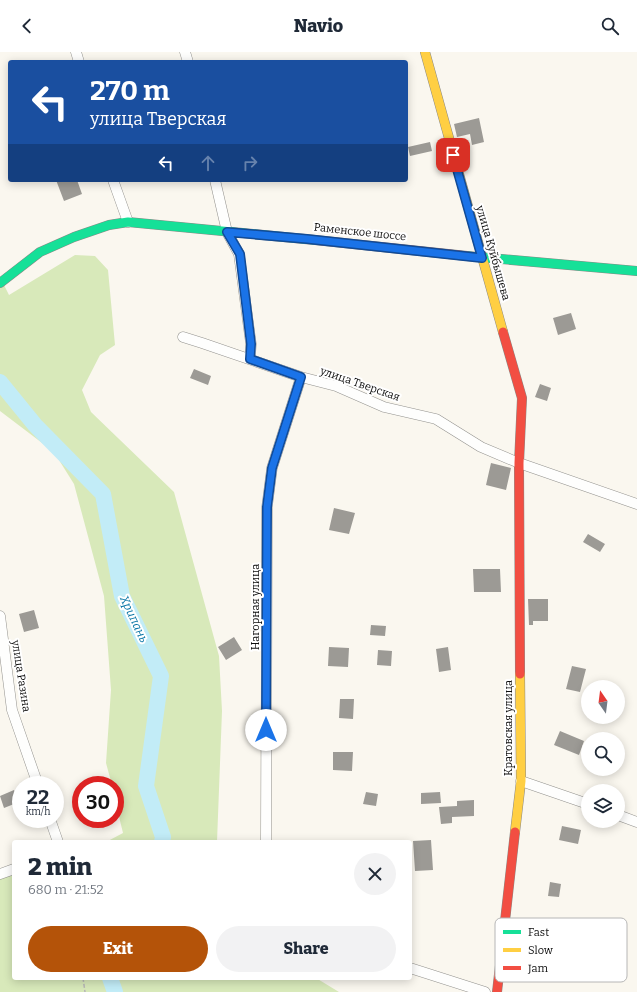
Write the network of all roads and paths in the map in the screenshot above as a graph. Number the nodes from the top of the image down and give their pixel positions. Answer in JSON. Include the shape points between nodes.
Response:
{"nodes":[{"id":1,"x":425,"y":52,"type":"edge"},
{"id":2,"x":113,"y":182,"type":"edge"},
{"id":3,"x":215,"y":182,"type":"edge"},
{"id":4,"x":128,"y":222,"type":"junction"},
{"id":5,"x":227,"y":232,"type":"junction"},
{"id":6,"x":482,"y":258,"type":"junction"},
{"id":7,"x":637,"y":271,"type":"edge"},
{"id":8,"x":0,"y":283,"type":"edge"},
{"id":9,"x":183,"y":337,"type":"dead end"},
{"id":10,"x":250,"y":359,"type":"junction"},
{"id":11,"x":301,"y":377,"type":"junction"},
{"id":12,"x":519,"y":463,"type":"junction"},
{"id":13,"x":637,"y":504,"type":"edge"},
{"id":14,"x":0,"y":616,"type":"edge"},
{"id":15,"x":35,"y":776,"type":"edge"},
{"id":16,"x":521,"y":780,"type":"junction"},
{"id":17,"x":581,"y":801,"type":"edge"},
{"id":18,"x":625,"y":818,"type":"edge"},
{"id":19,"x":637,"y":822,"type":"edge"},
{"id":20,"x":53,"y":828,"type":"edge"},
{"id":21,"x":57,"y":840,"type":"edge"},
{"id":22,"x":266,"y":840,"type":"edge"},
{"id":23,"x":505,"y":918,"type":"edge"},
{"id":24,"x":412,"y":969,"type":"edge"},
{"id":25,"x":83,"y":980,"type":"edge"},
{"id":26,"x":498,"y":982,"type":"edge"},
{"id":27,"x":85,"y":992,"type":"edge"},
{"id":28,"x":485,"y":992,"type":"edge"},
{"id":29,"x":497,"y":992,"type":"edge"}],
"edges":[{"from":1,"to":6,"type":"street","name":"улица Куйбышева"},
{"from":2,"to":4,"type":"street"},
{"from":3,"to":5,"type":"street"},
{"from":4,"to":5,"type":"street","name":"Раменское шоссе"},
{"from":4,"to":8,"type":"street","name":"Раменское шоссе","via":[[109,225],[40,252]]},
{"from":5,"to":6,"type":"street","name":"Раменское шоссе"},
{"from":5,"to":10,"type":"street","via":[[240,254],[251,344]]},
{"from":6,"to":7,"type":"street","name":"Раменское шоссе"},
{"from":6,"to":12,"type":"street","name":"улица Куйбышева","via":[[522,398]]},
{"from":9,"to":10,"type":"street","name":"улица Тверская"},
{"from":10,"to":11,"type":"street","name":"улица Тверская"},
{"from":11,"to":12,"type":"street","name":"улица Тверская","via":[[336,386],[384,406],[436,419],[481,447]]},
{"from":11,"to":22,"type":"street","name":"Нагорная улица","via":[[272,468],[267,507]]},
{"from":12,"to":13,"type":"street","name":"улица Тверская"},
{"from":12,"to":16,"type":"street","name":"Кратовская улица"},
{"from":14,"to":15,"type":"street","name":"улица Разина","via":[[12,710]]},
{"from":16,"to":17,"type":"street"},
{"from":16,"to":23,"type":"street","name":"Кратовская улица"},
{"from":18,"to":19,"type":"street"},
{"from":20,"to":21,"type":"street"},
{"from":24,"to":28,"type":"street"},
{"from":25,"to":27,"type":"path"},
{"from":26,"to":29,"type":"street","name":"Кратовская улица"}]}
